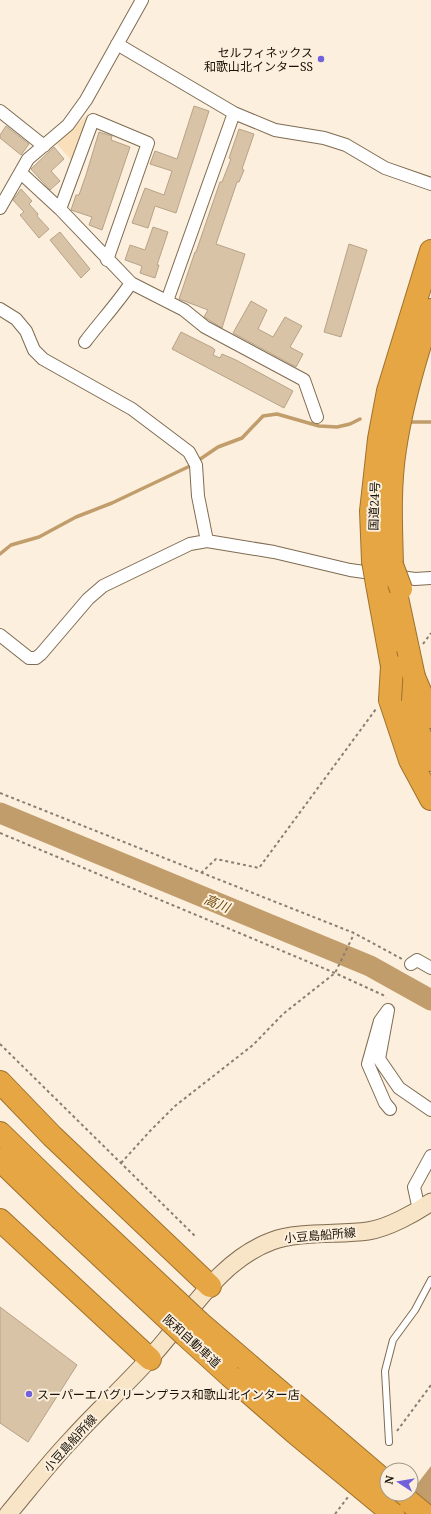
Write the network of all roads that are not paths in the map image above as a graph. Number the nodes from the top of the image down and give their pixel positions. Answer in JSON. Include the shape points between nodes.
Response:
{"nodes":[{"id":1,"x":142,"y":0,"type":"edge"},
{"id":2,"x":117,"y":44,"type":"junction"},
{"id":3,"x":0,"y":111,"type":"edge"},
{"id":4,"x":234,"y":113,"type":"junction"},
{"id":5,"x":44,"y":146,"type":"junction"},
{"id":6,"x":21,"y":173,"type":"junction"},
{"id":7,"x":431,"y":184,"type":"edge"},
{"id":8,"x":0,"y":208,"type":"edge"},
{"id":9,"x":60,"y":209,"type":"junction"},
{"id":10,"x":431,"y":251,"type":"edge"},
{"id":11,"x":107,"y":260,"type":"junction"},
{"id":12,"x":131,"y":283,"type":"junction"},
{"id":13,"x":167,"y":301,"type":"junction"},
{"id":14,"x":0,"y":309,"type":"edge"},
{"id":15,"x":431,"y":310,"type":"edge"},
{"id":16,"x":86,"y":342,"type":"dead end"},
{"id":17,"x":317,"y":417,"type":"dead end"},
{"id":18,"x":207,"y":541,"type":"junction"},
{"id":19,"x":383,"y":563,"type":"junction"},
{"id":20,"x":431,"y":578,"type":"edge"},
{"id":21,"x":391,"y":587,"type":"junction"},
{"id":22,"x":0,"y":635,"type":"edge"},
{"id":23,"x":412,"y":669,"type":"edge"},
{"id":24,"x":431,"y":717,"type":"edge"},
{"id":25,"x":431,"y":760,"type":"edge"},
{"id":26,"x":431,"y":799,"type":"edge"},
{"id":27,"x":412,"y":964,"type":"road end"},
{"id":28,"x":431,"y":968,"type":"edge"},
{"id":29,"x":0,"y":1082,"type":"edge"},
{"id":30,"x":390,"y":1109,"type":"dead end"},
{"id":31,"x":431,"y":1110,"type":"edge"},
{"id":32,"x":0,"y":1133,"type":"edge"},
{"id":33,"x":431,"y":1156,"type":"edge"},
{"id":34,"x":0,"y":1160,"type":"edge"},
{"id":35,"x":425,"y":1206,"type":"edge"},
{"id":36,"x":67,"y":1211,"type":"junction"},
{"id":37,"x":0,"y":1220,"type":"edge"},
{"id":38,"x":431,"y":1280,"type":"edge"},
{"id":39,"x":210,"y":1286,"type":"junction"},
{"id":40,"x":192,"y":1329,"type":"junction"},
{"id":41,"x":150,"y":1358,"type":"junction"},
{"id":42,"x":389,"y":1442,"type":"dead end"},
{"id":43,"x":379,"y":1476,"type":"edge"},
{"id":44,"x":410,"y":1502,"type":"edge"},
{"id":45,"x":8,"y":1514,"type":"edge"},
{"id":46,"x":393,"y":1514,"type":"edge"},
{"id":47,"x":424,"y":1514,"type":"edge"}],
"edges":[{"from":1,"to":2,"type":"street"},
{"from":2,"to":4,"type":"street"},
{"from":2,"to":5,"type":"street","via":[[82,106],[68,125]]},
{"from":3,"to":5,"type":"street"},
{"from":4,"to":7,"type":"street","via":[[275,130],[324,138],[346,145],[385,168]]},
{"from":4,"to":13,"type":"street"},
{"from":5,"to":6,"type":"street","via":[[28,159]]},
{"from":6,"to":8,"type":"street"},
{"from":6,"to":9,"type":"street"},
{"from":9,"to":11,"type":"street"},
{"from":9,"to":11,"type":"street","via":[[94,120],[148,143]]},
{"from":10,"to":19,"type":"highway","name":"国道24号","via":[[388,390],[379,439],[371,511]]},
{"from":11,"to":12,"type":"street"},
{"from":12,"to":13,"type":"street"},
{"from":12,"to":16,"type":"street"},
{"from":13,"to":17,"type":"street","via":[[184,310],[205,328],[304,380]]},
{"from":14,"to":18,"type":"street","via":[[16,319],[26,330],[34,350],[43,360],[132,409],[189,452],[195,463],[198,496]]},
{"from":15,"to":19,"type":"highway","name":"国道24号","via":[[409,380],[395,449]]},
{"from":18,"to":20,"type":"street","via":[[274,552],[350,570],[415,579]]},
{"from":18,"to":22,"type":"street","via":[[190,544],[103,586],[88,599],[36,658],[29,658]]},
{"from":19,"to":21,"type":"highway","bridge":true},
{"from":21,"to":23,"type":"highway"},
{"from":21,"to":23,"type":"highway","via":[[392,666]]},
{"from":23,"to":24,"type":"highway"},
{"from":23,"to":25,"type":"highway"},
{"from":23,"to":26,"type":"highway","via":[[410,760]]},
{"from":27,"to":28,"type":"street","via":[[417,960]]},
{"from":29,"to":39,"type":"highway","via":[[52,1136]]},
{"from":30,"to":31,"type":"street","via":[[368,1064],[380,1020],[388,1010],[379,1059],[399,1088]]},
{"from":32,"to":36,"type":"highway","name":"阪和自動車道"},
{"from":33,"to":35,"type":"street","via":[[414,1187]]},
{"from":34,"to":36,"type":"highway","name":"阪和自動車道"},
{"from":35,"to":39,"type":"main road","name":"小豆島船所線","via":[[370,1231],[272,1240],[229,1266]]},
{"from":36,"to":40,"type":"highway","name":"阪和自動車道","bridge":true},
{"from":37,"to":41,"type":"highway"},
{"from":38,"to":42,"type":"lane","via":[[415,1310],[393,1340],[385,1371]]},
{"from":39,"to":41,"type":"main road","name":"小豆島船所線"},
{"from":40,"to":43,"type":"highway","name":"阪和自動車道","bridge":true,"via":[[249,1365]]},
{"from":40,"to":46,"type":"highway","name":"阪和自動車道","bridge":true,"via":[[230,1376]]},
{"from":41,"to":45,"type":"main road","name":"小豆島船所線","via":[[70,1440]]},
{"from":44,"to":47,"type":"highway"}]}
